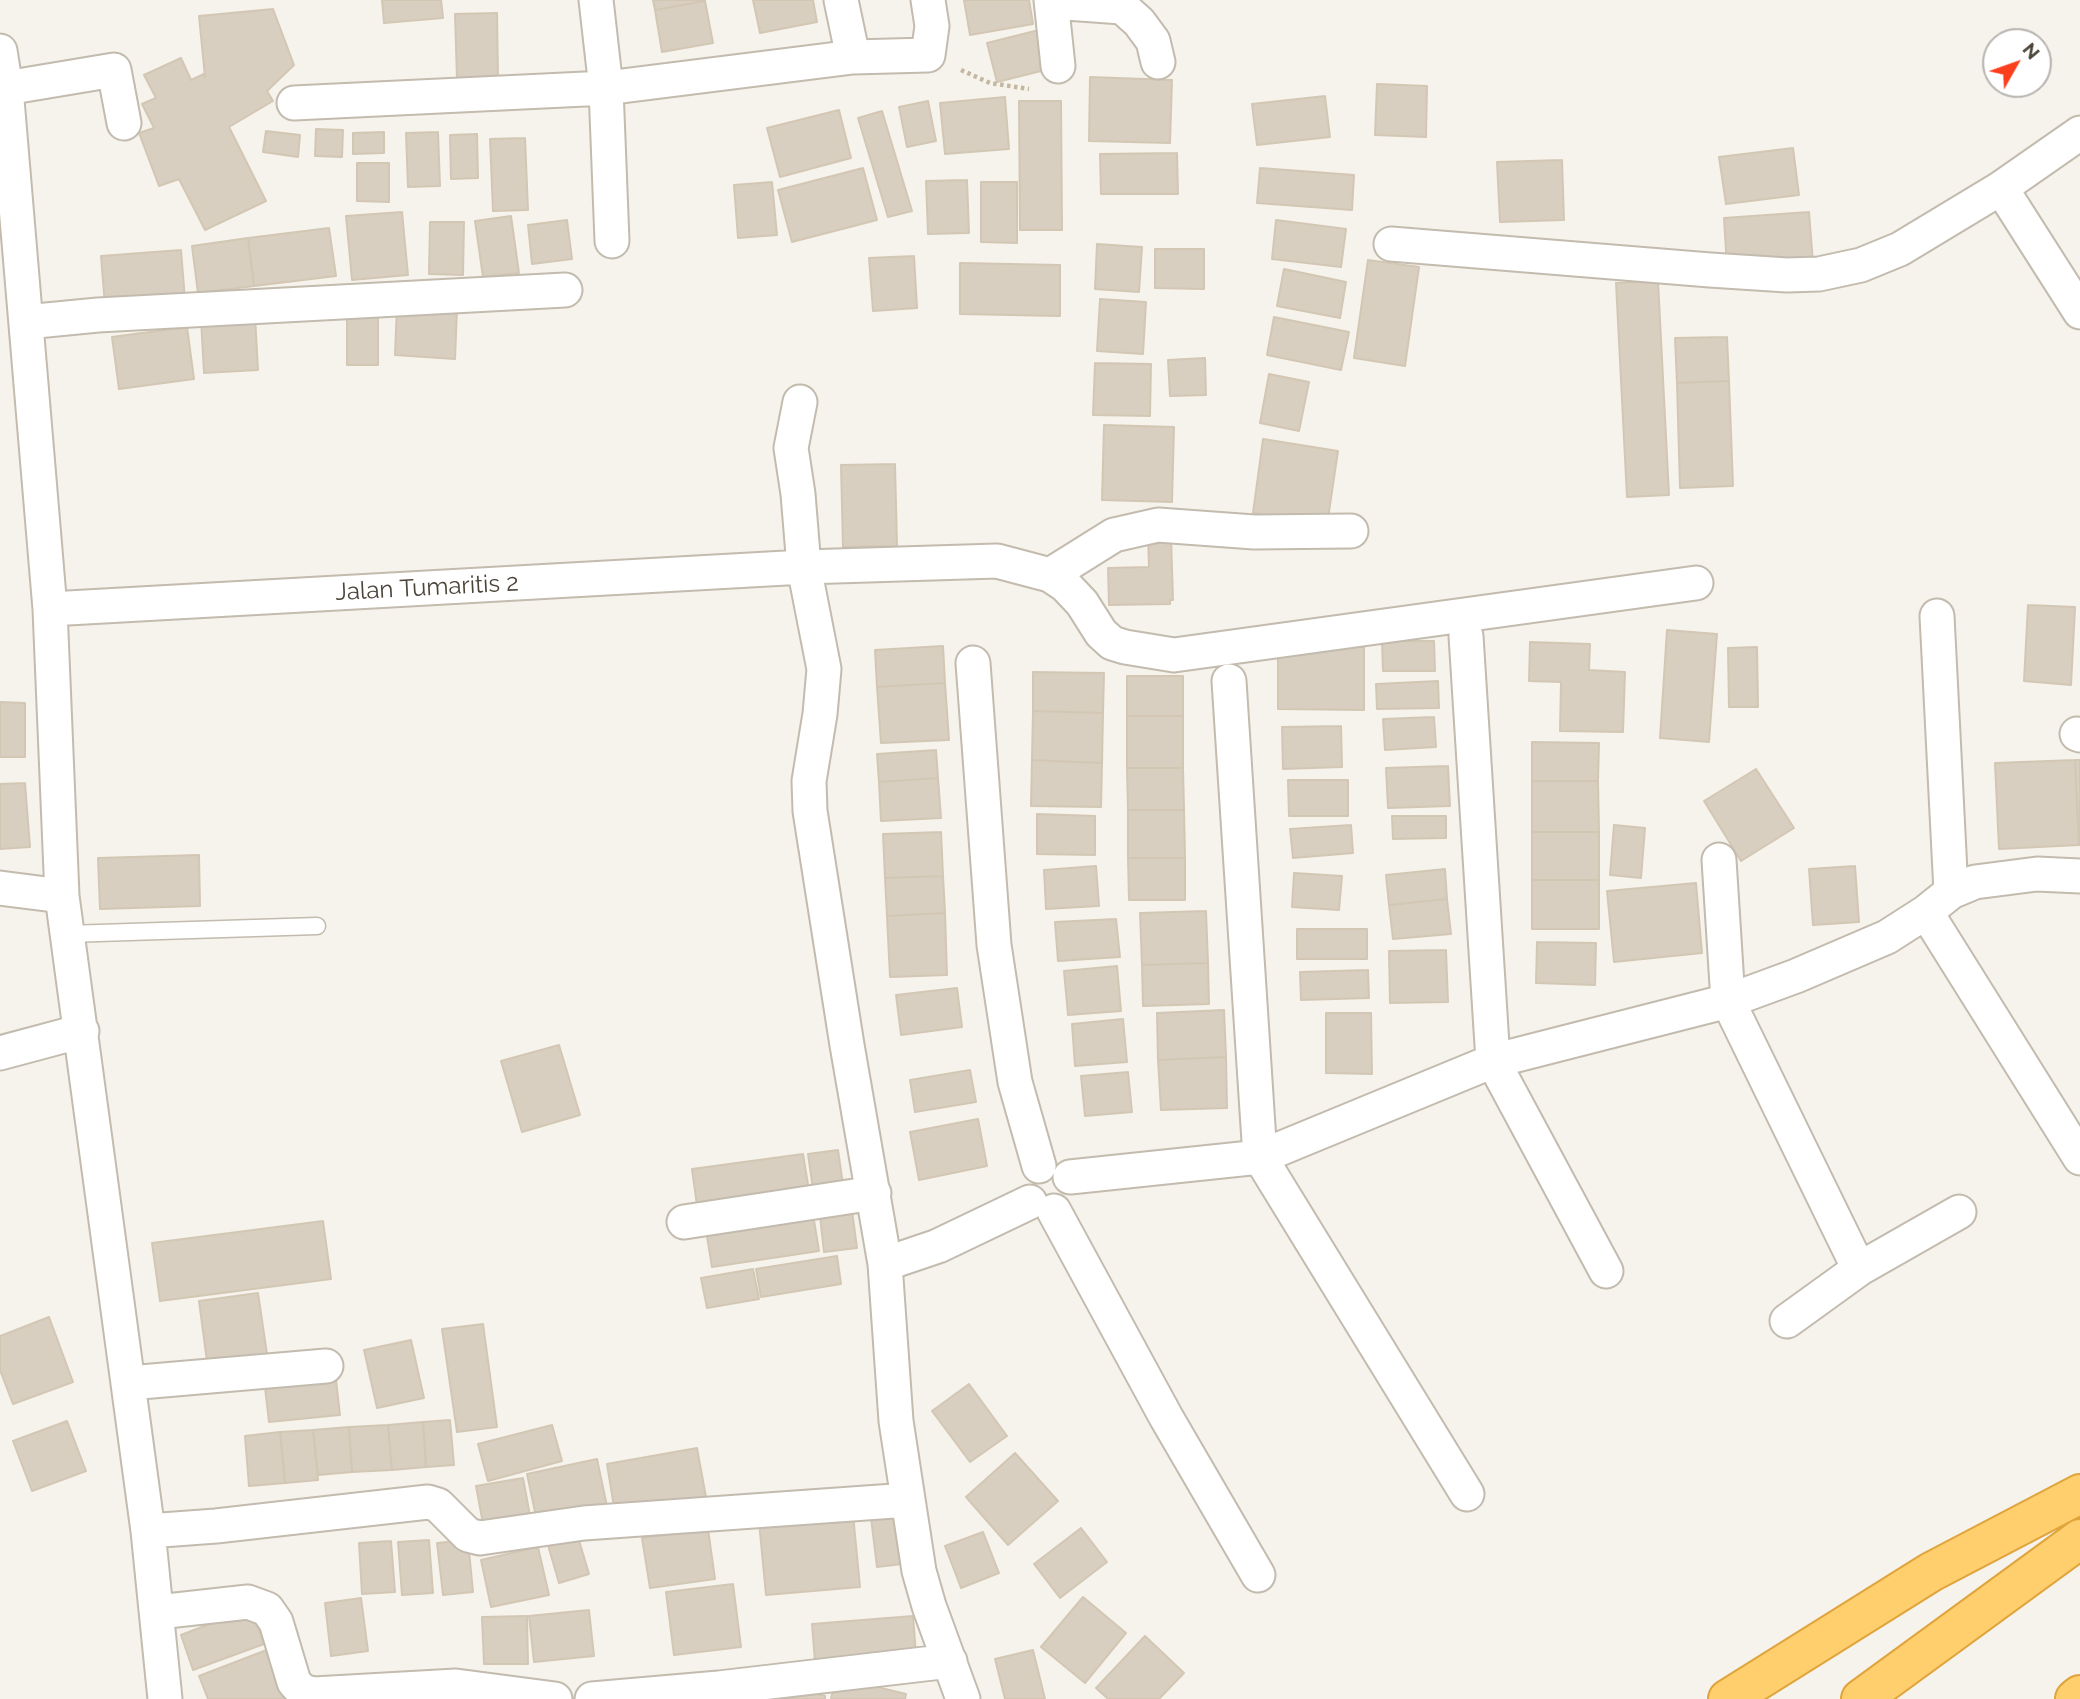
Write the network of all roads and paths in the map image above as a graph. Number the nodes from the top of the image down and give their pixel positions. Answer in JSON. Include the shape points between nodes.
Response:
{"nodes":[{"id":1,"x":596,"y":0,"type":"edge"},
{"id":2,"x":841,"y":0,"type":"edge"},
{"id":3,"x":928,"y":0,"type":"edge"},
{"id":4,"x":1052,"y":1,"type":"edge"},
{"id":5,"x":0,"y":51,"type":"edge"},
{"id":6,"x":928,"y":55,"type":"junction"},
{"id":7,"x":853,"y":57,"type":"junction"},
{"id":8,"x":1158,"y":62,"type":"dead end"},
{"id":9,"x":1058,"y":66,"type":"joint"},
{"id":10,"x":6,"y":88,"type":"junction"},
{"id":11,"x":606,"y":88,"type":"junction"},
{"id":12,"x":294,"y":103,"type":"dead end"},
{"id":13,"x":124,"y":123,"type":"dead end"},
{"id":14,"x":2080,"y":133,"type":"edge"},
{"id":15,"x":2001,"y":188,"type":"junction"},
{"id":16,"x":612,"y":240,"type":"dead end"},
{"id":17,"x":1391,"y":244,"type":"dead end"},
{"id":18,"x":565,"y":290,"type":"dead end"},
{"id":19,"x":2080,"y":312,"type":"edge"},
{"id":20,"x":26,"y":322,"type":"junction"},
{"id":21,"x":800,"y":402,"type":"dead end"},
{"id":22,"x":1351,"y":531,"type":"dead end"},
{"id":23,"x":804,"y":567,"type":"junction"},
{"id":24,"x":1050,"y":575,"type":"junction"},
{"id":25,"x":1696,"y":583,"type":"dead end"},
{"id":26,"x":50,"y":609,"type":"junction"},
{"id":27,"x":1937,"y":616,"type":"dead end"},
{"id":28,"x":1466,"y":636,"type":"dead end"},
{"id":29,"x":973,"y":663,"type":"dead end"},
{"id":30,"x":1228,"y":681,"type":"dead end"},
{"id":31,"x":1719,"y":860,"type":"dead end"},
{"id":32,"x":2080,"y":876,"type":"edge"},
{"id":33,"x":0,"y":888,"type":"edge"},
{"id":34,"x":62,"y":896,"type":"junction"},
{"id":35,"x":1938,"y":902,"type":"junction"},
{"id":36,"x":317,"y":926,"type":"dead end"},
{"id":37,"x":68,"y":934,"type":"junction"},
{"id":38,"x":1728,"y":1001,"type":"junction"},
{"id":39,"x":82,"y":1031,"type":"junction"},
{"id":40,"x":0,"y":1053,"type":"edge"},
{"id":41,"x":1493,"y":1061,"type":"junction"},
{"id":42,"x":1260,"y":1157,"type":"junction"},
{"id":43,"x":2080,"y":1158,"type":"edge"},
{"id":44,"x":1039,"y":1166,"type":"junction"},
{"id":45,"x":1070,"y":1177,"type":"junction"},
{"id":46,"x":874,"y":1193,"type":"junction"},
{"id":47,"x":1042,"y":1206,"type":"junction"},
{"id":48,"x":1959,"y":1212,"type":"dead end"},
{"id":49,"x":684,"y":1222,"type":"dead end"},
{"id":50,"x":885,"y":1264,"type":"junction"},
{"id":51,"x":1859,"y":1269,"type":"junction"},
{"id":52,"x":1606,"y":1271,"type":"dead end"},
{"id":53,"x":1787,"y":1321,"type":"dead end"},
{"id":54,"x":326,"y":1366,"type":"dead end"},
{"id":55,"x":129,"y":1383,"type":"junction"},
{"id":56,"x":1466,"y":1494,"type":"dead end"},
{"id":57,"x":2080,"y":1494,"type":"edge"},
{"id":58,"x":908,"y":1500,"type":"junction"},
{"id":59,"x":148,"y":1531,"type":"junction"},
{"id":60,"x":2080,"y":1539,"type":"edge"},
{"id":61,"x":1258,"y":1575,"type":"dead end"},
{"id":62,"x":158,"y":1612,"type":"junction"},
{"id":63,"x":950,"y":1661,"type":"junction"},
{"id":64,"x":2080,"y":1695,"type":"edge"},
{"id":65,"x":165,"y":1699,"type":"edge"},
{"id":66,"x":555,"y":1699,"type":"edge"},
{"id":67,"x":592,"y":1699,"type":"edge"},
{"id":68,"x":963,"y":1699,"type":"edge"},
{"id":69,"x":1728,"y":1699,"type":"edge"},
{"id":70,"x":1861,"y":1699,"type":"edge"},
{"id":71,"x":2075,"y":1699,"type":"edge"}],
"edges":[{"from":1,"to":11,"type":"street"},
{"from":2,"to":7,"type":"street"},
{"from":3,"to":6,"type":"street","via":[[932,26]]},
{"from":4,"to":8,"type":"street","via":[[1122,7],[1153,41]]},
{"from":4,"to":9,"type":"street"},
{"from":5,"to":10,"type":"street"},
{"from":6,"to":7,"type":"street"},
{"from":6,"to":9,"type":"path","via":[[1012,88],[1048,85],[1056,80]]},
{"from":7,"to":11,"type":"street"},
{"from":10,"to":13,"type":"street","via":[[114,70]]},
{"from":10,"to":20,"type":"street"},
{"from":11,"to":12,"type":"street"},
{"from":11,"to":16,"type":"street"},
{"from":14,"to":15,"type":"street"},
{"from":15,"to":17,"type":"street","via":[[1900,249],[1861,265],[1819,274],[1710,270]]},
{"from":15,"to":19,"type":"street"},
{"from":18,"to":20,"type":"street"},
{"from":20,"to":26,"type":"street"},
{"from":21,"to":23,"type":"street","via":[[792,448]]},
{"from":22,"to":24,"type":"street","via":[[1254,533],[1158,525],[1114,535]]},
{"from":23,"to":24,"type":"street","name":"Jalan Tumaritis 2","via":[[997,561]]},
{"from":23,"to":26,"type":"street","name":"Jalan Tumaritis 2"},
{"from":23,"to":46,"type":"street","via":[[824,669],[809,781],[810,811]]},
{"from":24,"to":25,"type":"street","via":[[1073,594],[1112,643],[1174,655]]},
{"from":26,"to":34,"type":"street"},
{"from":27,"to":35,"type":"street"},
{"from":28,"to":41,"type":"street"},
{"from":29,"to":44,"type":"street","via":[[994,945],[1015,1082]]},
{"from":30,"to":42,"type":"street"},
{"from":31,"to":38,"type":"street"},
{"from":32,"to":35,"type":"street","via":[[2037,874],[1976,882]]},
{"from":33,"to":34,"type":"street"},
{"from":34,"to":37,"type":"street"},
{"from":35,"to":38,"type":"street","via":[[1862,949]]},
{"from":35,"to":43,"type":"street"},
{"from":36,"to":37,"type":"lane"},
{"from":37,"to":39,"type":"street"},
{"from":38,"to":41,"type":"street"},
{"from":38,"to":51,"type":"street"},
{"from":39,"to":40,"type":"street"},
{"from":39,"to":55,"type":"street"},
{"from":41,"to":42,"type":"street"},
{"from":41,"to":52,"type":"street"},
{"from":42,"to":45,"type":"street"},
{"from":42,"to":56,"type":"street"},
{"from":44,"to":45,"type":"street","via":[[1057,1166]]},
{"from":44,"to":47,"type":"street","via":[[1029,1175],[1026,1188]]},
{"from":45,"to":47,"type":"street","via":[[1073,1192],[1065,1205]]},
{"from":46,"to":49,"type":"street"},
{"from":46,"to":50,"type":"street"},
{"from":47,"to":50,"type":"street"},
{"from":47,"to":61,"type":"street"},
{"from":48,"to":51,"type":"street"},
{"from":50,"to":58,"type":"street"},
{"from":51,"to":53,"type":"street"},
{"from":54,"to":55,"type":"street"},
{"from":55,"to":59,"type":"street"},
{"from":57,"to":69,"type":"highway","via":[[1931,1572]]},
{"from":58,"to":59,"type":"street","via":[[584,1523],[480,1538],[468,1535],[438,1505],[428,1502]]},
{"from":58,"to":63,"type":"street","via":[[919,1571]]},
{"from":59,"to":62,"type":"street"},
{"from":60,"to":70,"type":"highway"},
{"from":62,"to":65,"type":"street"},
{"from":62,"to":66,"type":"street","via":[[248,1602],[267,1609],[276,1622],[295,1682],[302,1691],[314,1694],[456,1686]]},
{"from":63,"to":67,"type":"street"},
{"from":63,"to":68,"type":"street"},
{"from":64,"to":71,"type":"highway"}]}
